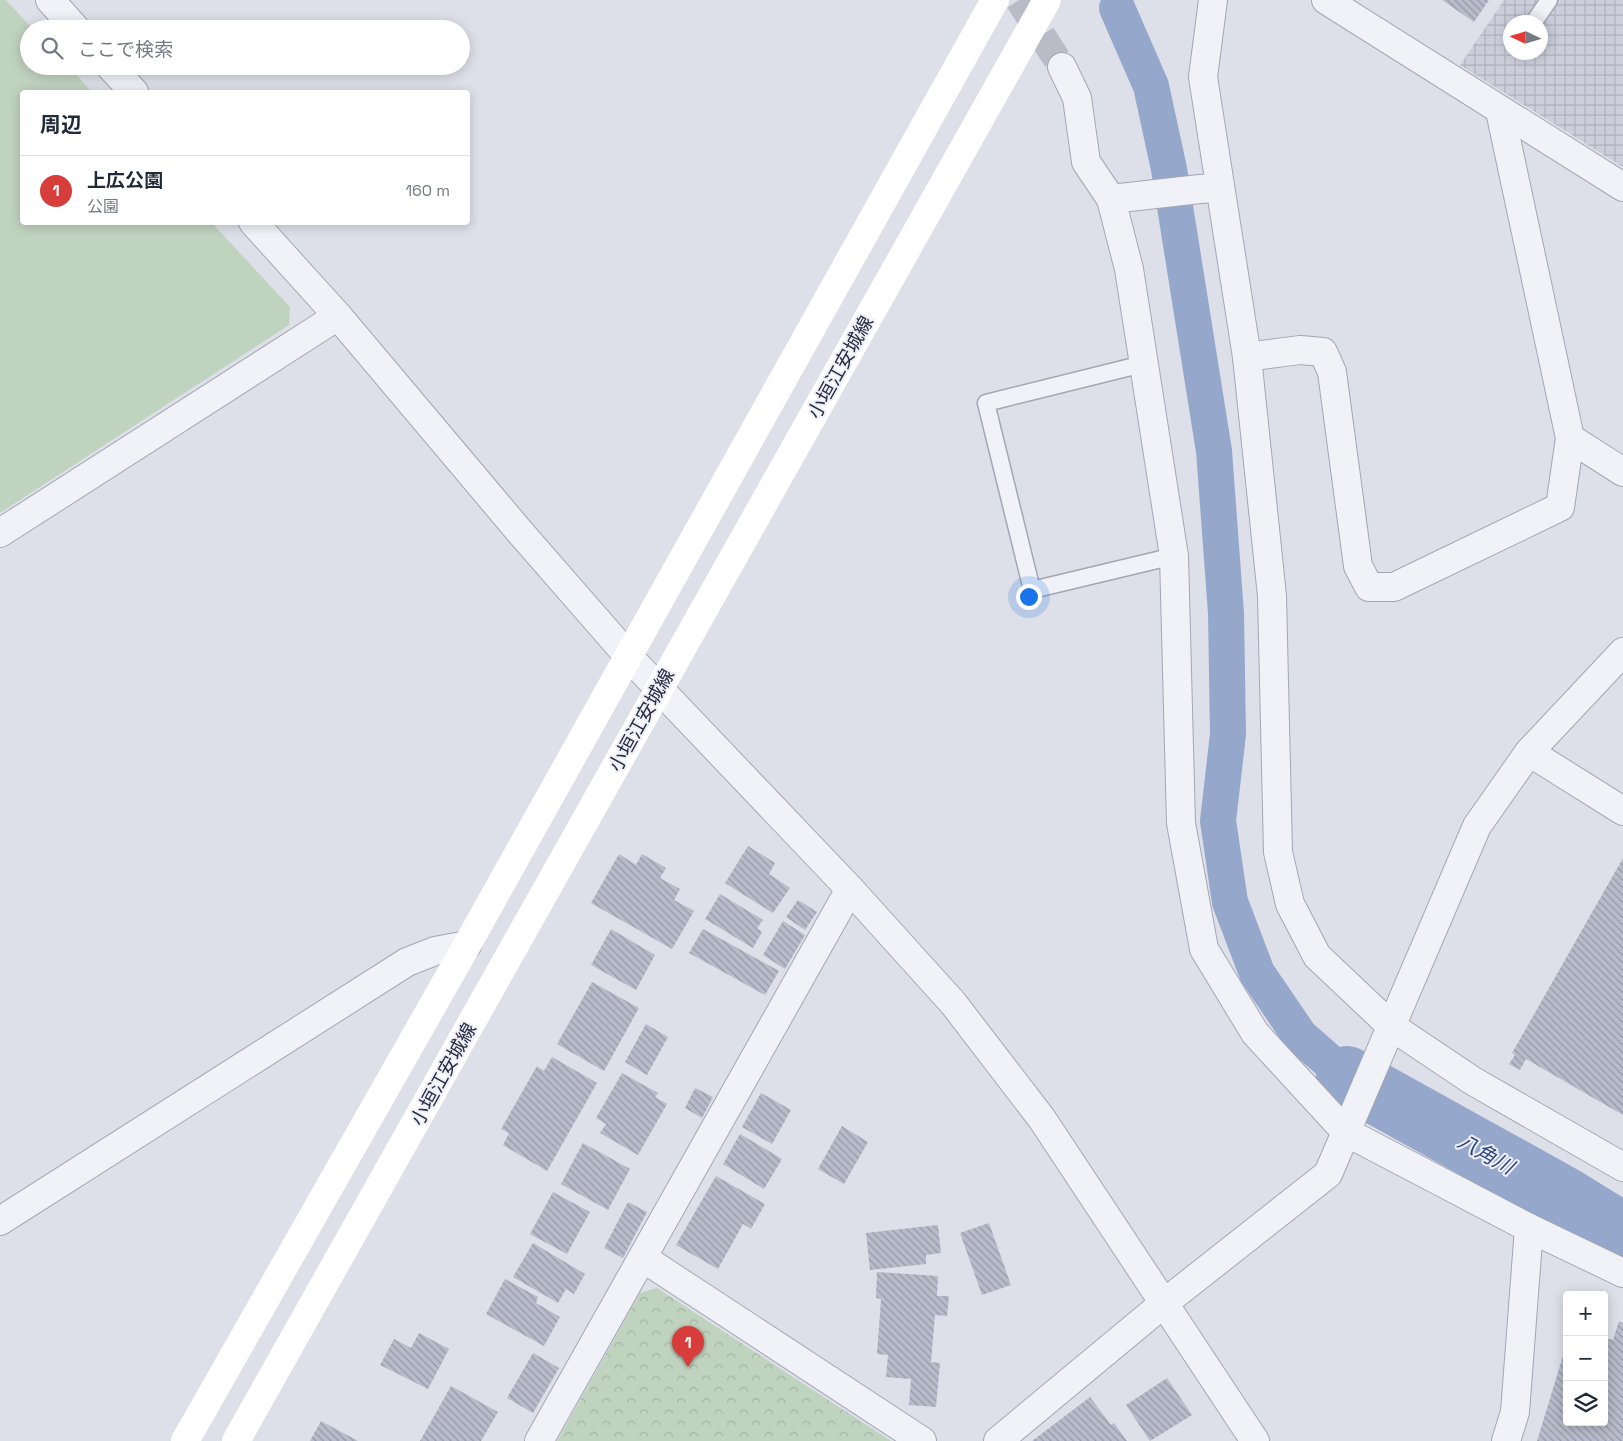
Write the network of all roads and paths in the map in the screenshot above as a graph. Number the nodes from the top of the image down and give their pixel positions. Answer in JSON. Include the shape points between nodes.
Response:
{"nodes":[{"id":1,"x":50,"y":0,"type":"edge"},
{"id":2,"x":995,"y":0,"type":"edge"},
{"id":3,"x":1046,"y":0,"type":"edge"},
{"id":4,"x":1213,"y":0,"type":"edge"},
{"id":5,"x":1326,"y":0,"type":"edge"},
{"id":6,"x":1549,"y":0,"type":"edge"},
{"id":7,"x":1539,"y":15,"type":"edge"},
{"id":8,"x":68,"y":20,"type":"edge"},
{"id":9,"x":1062,"y":68,"type":"tunnel mouth"},
{"id":10,"x":118,"y":75,"type":"edge"},
{"id":11,"x":132,"y":90,"type":"edge"},
{"id":12,"x":1500,"y":111,"type":"junction"},
{"id":13,"x":1623,"y":187,"type":"edge"},
{"id":14,"x":1210,"y":189,"type":"junction"},
{"id":15,"x":1111,"y":199,"type":"junction"},
{"id":16,"x":256,"y":225,"type":"edge"},
{"id":17,"x":338,"y":316,"type":"junction"},
{"id":18,"x":1247,"y":357,"type":"junction"},
{"id":19,"x":1144,"y":364,"type":"junction"},
{"id":20,"x":1570,"y":438,"type":"junction"},
{"id":21,"x":1623,"y":472,"type":"edge"},
{"id":22,"x":0,"y":533,"type":"edge"},
{"id":23,"x":1174,"y":556,"type":"junction"},
{"id":24,"x":1623,"y":652,"type":"edge"},
{"id":25,"x":629,"y":657,"type":"junction"},
{"id":26,"x":659,"y":689,"type":"junction"},
{"id":27,"x":1529,"y":752,"type":"junction"},
{"id":28,"x":1623,"y":811,"type":"edge"},
{"id":29,"x":850,"y":889,"type":"junction"},
{"id":30,"x":467,"y":945,"type":"junction"},
{"id":31,"x":1388,"y":1036,"type":"junction"},
{"id":32,"x":1346,"y":1131,"type":"junction"},
{"id":33,"x":1623,"y":1167,"type":"edge"},
{"id":34,"x":0,"y":1221,"type":"edge"},
{"id":35,"x":1529,"y":1228,"type":"junction"},
{"id":36,"x":643,"y":1258,"type":"junction"},
{"id":37,"x":1623,"y":1273,"type":"edge"},
{"id":38,"x":1163,"y":1304,"type":"junction"},
{"id":39,"x":185,"y":1441,"type":"edge"},
{"id":40,"x":236,"y":1441,"type":"edge"},
{"id":41,"x":539,"y":1441,"type":"edge"},
{"id":42,"x":922,"y":1441,"type":"edge"},
{"id":43,"x":998,"y":1441,"type":"edge"},
{"id":44,"x":1254,"y":1441,"type":"edge"},
{"id":45,"x":1506,"y":1441,"type":"edge"}],
"edges":[{"from":1,"to":8,"type":"street"},
{"from":2,"to":25,"type":"main road"},
{"from":3,"to":26,"type":"main road","name":"小垣江安城線"},
{"from":4,"to":14,"type":"street","via":[[1203,77]]},
{"from":5,"to":12,"type":"street"},
{"from":6,"to":7,"type":"lane"},
{"from":9,"to":15,"type":"street","via":[[1077,98],[1086,162]]},
{"from":10,"to":11,"type":"street"},
{"from":12,"to":13,"type":"street"},
{"from":12,"to":20,"type":"street"},
{"from":14,"to":15,"type":"street"},
{"from":14,"to":18,"type":"street"},
{"from":15,"to":19,"type":"street","via":[[1129,269]]},
{"from":16,"to":17,"type":"street"},
{"from":17,"to":22,"type":"street"},
{"from":17,"to":25,"type":"street"},
{"from":18,"to":20,"type":"street","via":[[1300,350],[1323,352],[1332,372],[1358,566],[1369,587],[1394,588],[1560,508]]},
{"from":18,"to":31,"type":"street","via":[[1272,596],[1278,852],[1290,904],[1317,956]]},
{"from":19,"to":23,"type":"street"},
{"from":19,"to":23,"type":"lane","via":[[986,403],[1032,590]]},
{"from":20,"to":21,"type":"street"},
{"from":23,"to":32,"type":"street","via":[[1181,823],[1204,949],[1255,1034]]},
{"from":24,"to":27,"type":"street"},
{"from":25,"to":26,"type":"street"},
{"from":25,"to":30,"type":"main road"},
{"from":26,"to":29,"type":"street"},
{"from":26,"to":40,"type":"main road","name":"小垣江安城線"},
{"from":27,"to":28,"type":"street"},
{"from":27,"to":31,"type":"street","via":[[1477,826]]},
{"from":29,"to":36,"type":"street"},
{"from":29,"to":38,"type":"street","via":[[953,1003],[1042,1119]]},
{"from":30,"to":34,"type":"street","via":[[435,951],[407,962]]},
{"from":30,"to":39,"type":"main road"},
{"from":31,"to":32,"type":"street"},
{"from":31,"to":33,"type":"street"},
{"from":32,"to":35,"type":"street"},
{"from":32,"to":38,"type":"street","via":[[1328,1174]]},
{"from":35,"to":37,"type":"street"},
{"from":35,"to":45,"type":"street","via":[[1515,1412]]},
{"from":36,"to":41,"type":"street"},
{"from":36,"to":42,"type":"street"},
{"from":38,"to":43,"type":"street"},
{"from":38,"to":44,"type":"street"}]}
